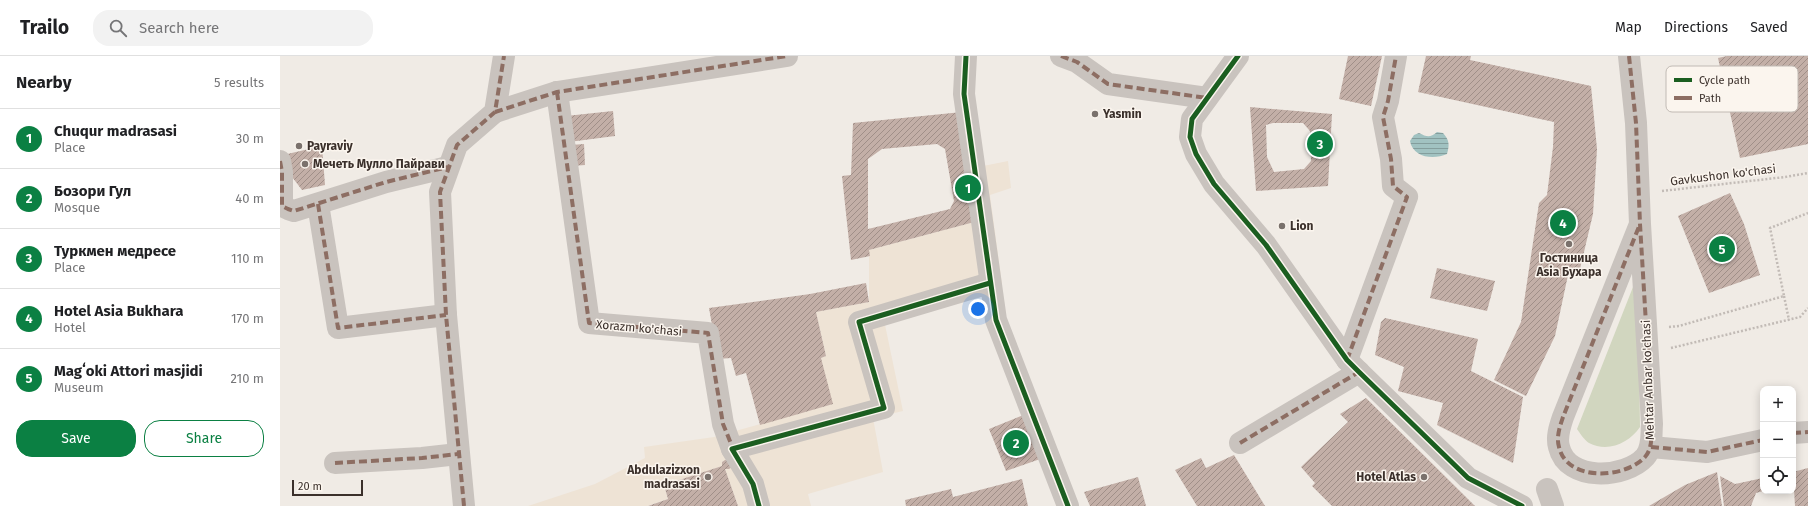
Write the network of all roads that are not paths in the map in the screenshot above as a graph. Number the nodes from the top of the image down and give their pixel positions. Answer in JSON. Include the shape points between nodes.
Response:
{"nodes":[{"id":1,"x":504,"y":56,"type":"edge"},
{"id":2,"x":788,"y":56,"type":"edge"},
{"id":3,"x":966,"y":56,"type":"edge"},
{"id":4,"x":1238,"y":56,"type":"edge"},
{"id":5,"x":1396,"y":56,"type":"edge"},
{"id":6,"x":1630,"y":56,"type":"edge"},
{"id":7,"x":1073,"y":58,"type":"edge"},
{"id":8,"x":557,"y":92,"type":"junction"},
{"id":9,"x":1207,"y":98,"type":"junction"},
{"id":10,"x":495,"y":112,"type":"junction"},
{"id":11,"x":448,"y":167,"type":"junction"},
{"id":12,"x":281,"y":169,"type":"edge"},
{"id":13,"x":318,"y":204,"type":"junction"},
{"id":14,"x":1640,"y":224,"type":"junction"},
{"id":15,"x":990,"y":283,"type":"junction"},
{"id":16,"x":446,"y":316,"type":"junction"},
{"id":17,"x":1353,"y":366,"type":"junction"},
{"id":18,"x":1808,"y":432,"type":"edge"},
{"id":19,"x":1796,"y":433,"type":"edge"},
{"id":20,"x":1760,"y":441,"type":"edge"},
{"id":21,"x":1240,"y":443,"type":"dead end"},
{"id":22,"x":1651,"y":447,"type":"junction"},
{"id":23,"x":732,"y":449,"type":"junction"},
{"id":24,"x":458,"y":454,"type":"junction"},
{"id":25,"x":335,"y":463,"type":"dead end"},
{"id":26,"x":464,"y":506,"type":"edge"},
{"id":27,"x":759,"y":506,"type":"edge"},
{"id":28,"x":1068,"y":506,"type":"edge"},
{"id":29,"x":1522,"y":506,"type":"edge"}],
"edges":[{"from":1,"to":10,"type":"street"},
{"from":2,"to":8,"type":"street"},
{"from":3,"to":15,"type":"street","via":[[964,94]]},
{"from":4,"to":9,"type":"street"},
{"from":5,"to":17,"type":"street","via":[[1388,100],[1382,117],[1391,159],[1393,186],[1407,197]]},
{"from":6,"to":14,"type":"street","name":"Mehtar Anbar ko'chasi","via":[[1636,123]]},
{"from":7,"to":9,"type":"street","via":[[1108,84]]},
{"from":8,"to":10,"type":"street"},
{"from":8,"to":23,"type":"street","name":"Xorazm ko'chasi","via":[[589,323],[708,333],[723,424]]},
{"from":9,"to":17,"type":"street","via":[[1192,119],[1190,137],[1196,154],[1214,184],[1266,245]]},
{"from":10,"to":11,"type":"street","via":[[457,145]]},
{"from":11,"to":13,"type":"street","via":[[386,182]]},
{"from":11,"to":16,"type":"street","via":[[440,192]]},
{"from":12,"to":13,"type":"street","via":[[282,206],[294,211]]},
{"from":13,"to":16,"type":"street","via":[[338,328]]},
{"from":14,"to":22,"type":"street","name":"Mehtar Anbar ko'chasi","via":[[1652,424]]},
{"from":14,"to":22,"type":"street","name":"Mehtar Anbar ko'chasi","via":[[1558,433],[1559,448],[1569,464],[1585,472],[1612,473],[1626,469],[1646,456]]},
{"from":15,"to":23,"type":"street","via":[[859,322],[884,408]]},
{"from":15,"to":28,"type":"street","via":[[996,320]]},
{"from":16,"to":24,"type":"street"},
{"from":17,"to":21,"type":"street"},
{"from":17,"to":29,"type":"street","via":[[1468,478]]},
{"from":18,"to":19,"type":"street"},
{"from":20,"to":22,"type":"street","via":[[1707,452]]},
{"from":23,"to":27,"type":"street","via":[[753,484]]},
{"from":24,"to":25,"type":"street"},
{"from":24,"to":26,"type":"street"}]}
